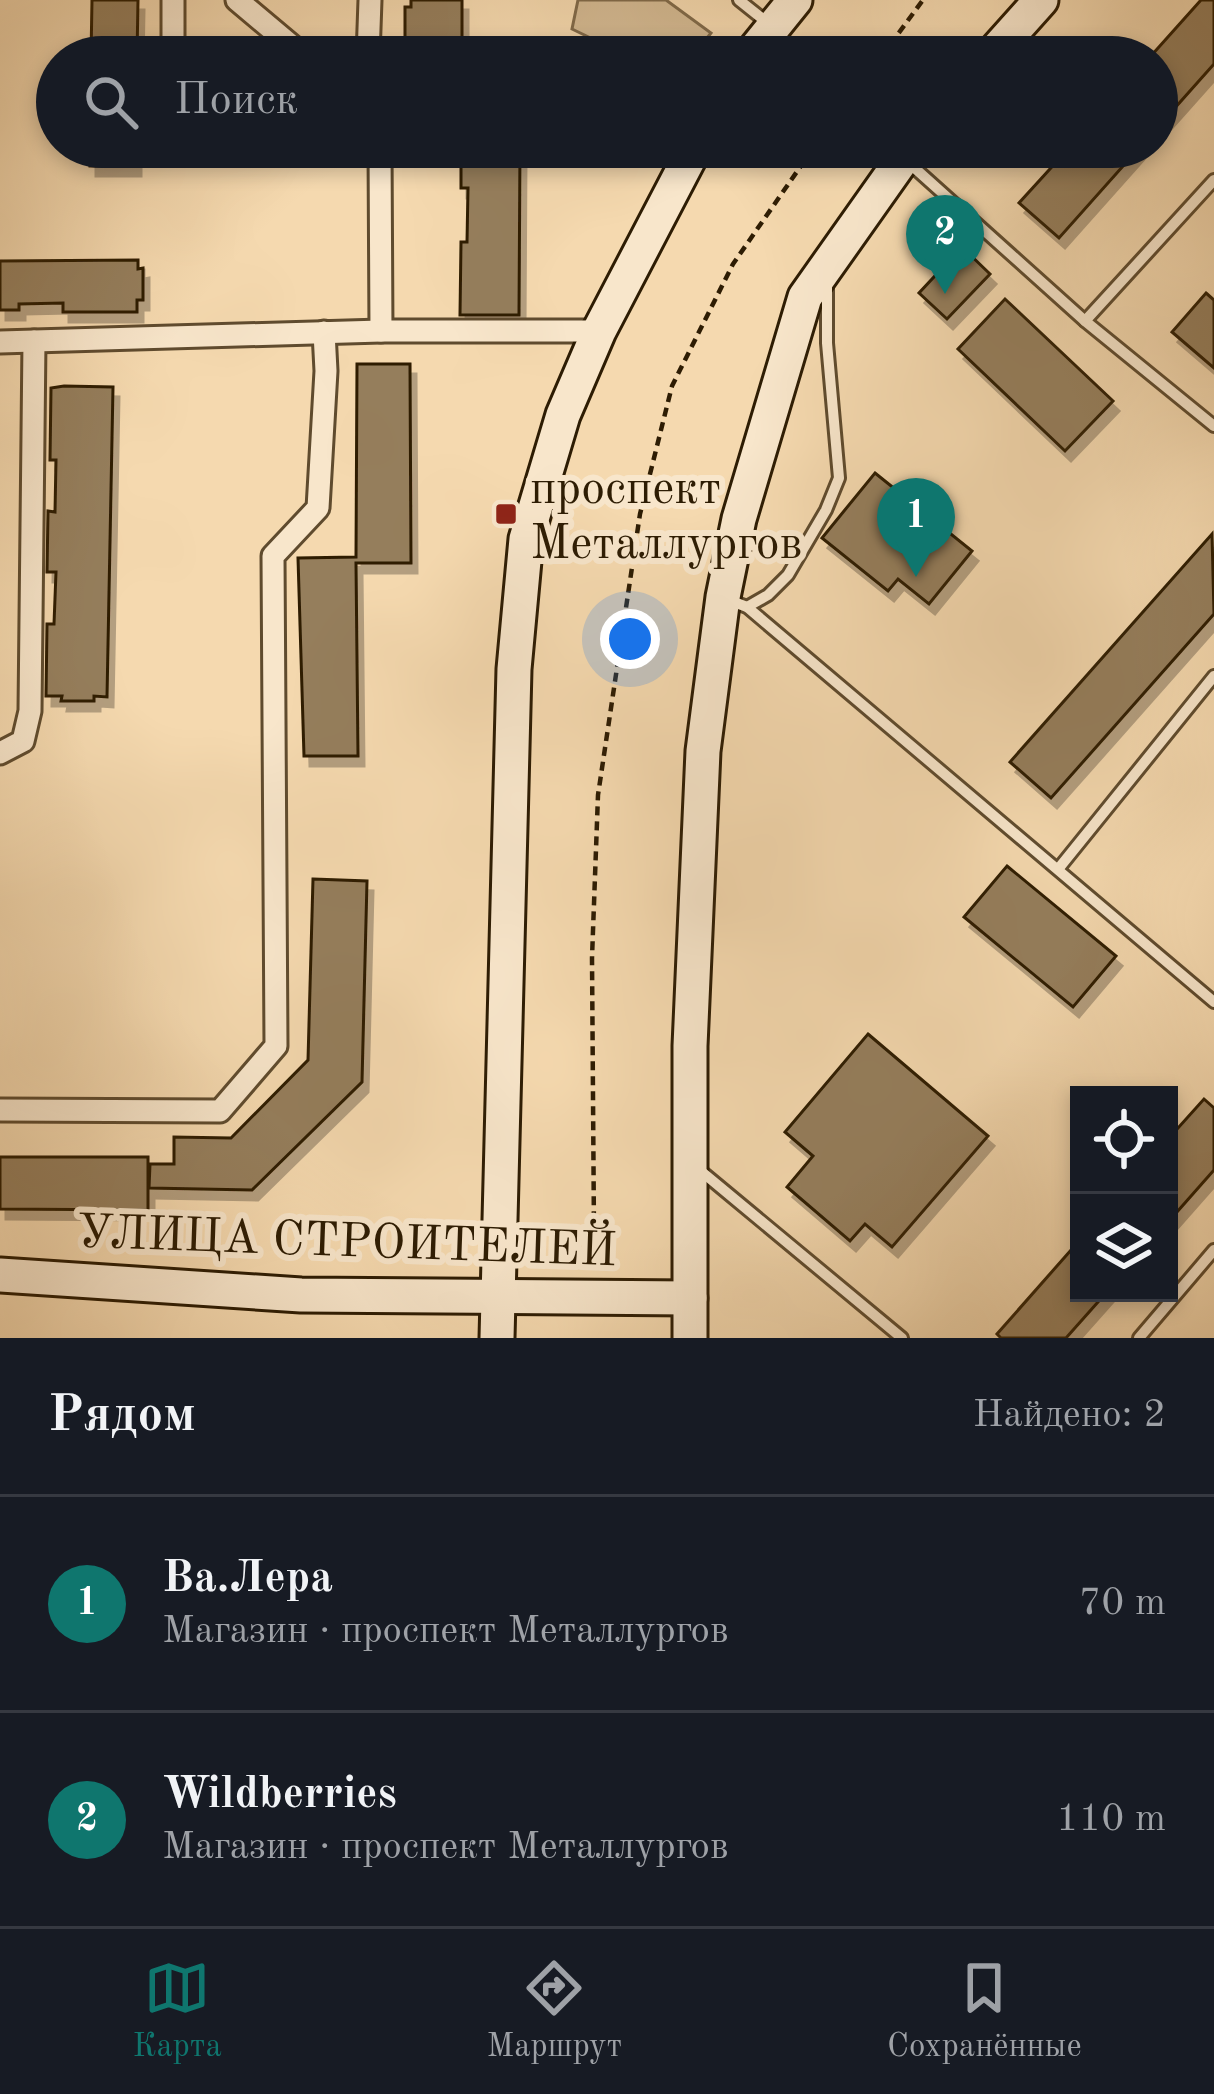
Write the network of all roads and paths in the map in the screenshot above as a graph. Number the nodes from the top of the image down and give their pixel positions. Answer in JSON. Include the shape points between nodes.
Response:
{"nodes":[{"id":1,"x":173,"y":0,"type":"edge"},
{"id":2,"x":237,"y":0,"type":"edge"},
{"id":3,"x":370,"y":0,"type":"edge"},
{"id":4,"x":739,"y":0,"type":"edge"},
{"id":5,"x":795,"y":0,"type":"edge"},
{"id":6,"x":923,"y":0,"type":"edge"},
{"id":7,"x":1041,"y":0,"type":"edge"},
{"id":8,"x":772,"y":26,"type":"junction"},
{"id":9,"x":172,"y":36,"type":"edge"},
{"id":10,"x":280,"y":36,"type":"edge"},
{"id":11,"x":369,"y":36,"type":"edge"},
{"id":12,"x":765,"y":36,"type":"edge"},
{"id":13,"x":896,"y":36,"type":"edge"},
{"id":14,"x":1009,"y":36,"type":"edge"},
{"id":15,"x":380,"y":168,"type":"edge"},
{"id":16,"x":684,"y":168,"type":"edge"},
{"id":17,"x":799,"y":168,"type":"edge"},
{"id":18,"x":895,"y":168,"type":"edge"},
{"id":19,"x":923,"y":168,"type":"edge"},
{"id":20,"x":1214,"y":180,"type":"edge"},
{"id":21,"x":828,"y":264,"type":"junction"},
{"id":22,"x":1084,"y":320,"type":"junction"},
{"id":23,"x":381,"y":331,"type":"junction"},
{"id":24,"x":599,"y":331,"type":"junction"},
{"id":25,"x":324,"y":332,"type":"junction"},
{"id":26,"x":34,"y":341,"type":"junction"},
{"id":27,"x":0,"y":342,"type":"edge"},
{"id":28,"x":1214,"y":426,"type":"edge"},
{"id":29,"x":735,"y":602,"type":"junction"},
{"id":30,"x":1214,"y":676,"type":"edge"},
{"id":31,"x":0,"y":753,"type":"edge"},
{"id":32,"x":1059,"y":868,"type":"junction"},
{"id":33,"x":1214,"y":1002,"type":"edge"},
{"id":34,"x":0,"y":1110,"type":"edge"},
{"id":35,"x":689,"y":1161,"type":"junction"},
{"id":36,"x":1214,"y":1250,"type":"edge"},
{"id":37,"x":0,"y":1275,"type":"edge"},
{"id":38,"x":586,"y":1294,"type":"junction"},
{"id":39,"x":498,"y":1295,"type":"junction"},
{"id":40,"x":690,"y":1298,"type":"junction"},
{"id":41,"x":497,"y":1338,"type":"edge"},
{"id":42,"x":690,"y":1338,"type":"edge"},
{"id":43,"x":902,"y":1338,"type":"edge"},
{"id":44,"x":1139,"y":1338,"type":"edge"}],
"edges":[{"from":1,"to":9,"type":"street"},
{"from":2,"to":10,"type":"street"},
{"from":3,"to":11,"type":"street"},
{"from":4,"to":8,"type":"lane"},
{"from":5,"to":8,"type":"street"},
{"from":6,"to":13,"type":"path"},
{"from":7,"to":14,"type":"street"},
{"from":8,"to":12,"type":"street"},
{"from":15,"to":23,"type":"street"},
{"from":16,"to":24,"type":"street"},
{"from":17,"to":38,"type":"path","via":[[733,264],[672,386],[640,514],[598,795],[595,1234]]},
{"from":18,"to":21,"type":"street"},
{"from":19,"to":22,"type":"lane"},
{"from":20,"to":22,"type":"lane"},
{"from":21,"to":29,"type":"street","via":[[805,297],[739,519]]},
{"from":21,"to":29,"type":"lane","via":[[839,478],[788,575],[768,596]]},
{"from":22,"to":28,"type":"lane"},
{"from":23,"to":24,"type":"street"},
{"from":23,"to":25,"type":"street"},
{"from":24,"to":39,"type":"street","via":[[563,415],[526,539],[514,669]]},
{"from":25,"to":26,"type":"street"},
{"from":25,"to":34,"type":"street","via":[[318,508],[273,556],[276,1046],[220,1112]]},
{"from":26,"to":27,"type":"street"},
{"from":26,"to":31,"type":"street","via":[[30,711],[23,741]]},
{"from":29,"to":32,"type":"lane"},
{"from":29,"to":35,"type":"street","via":[[703,752]]},
{"from":30,"to":32,"type":"lane"},
{"from":32,"to":33,"type":"lane"},
{"from":35,"to":40,"type":"street"},
{"from":35,"to":43,"type":"lane"},
{"from":36,"to":44,"type":"lane"},
{"from":37,"to":39,"type":"street","name":"УЛИЦА СТРОИТЕЛЕЙ","via":[[302,1295]]},
{"from":38,"to":39,"type":"street","name":"УЛИЦА СТРОИТЕЛЕЙ"},
{"from":38,"to":40,"type":"street","name":"УЛИЦА СТРОИТЕЛЕЙ"},
{"from":39,"to":41,"type":"street"},
{"from":40,"to":42,"type":"street"}]}
